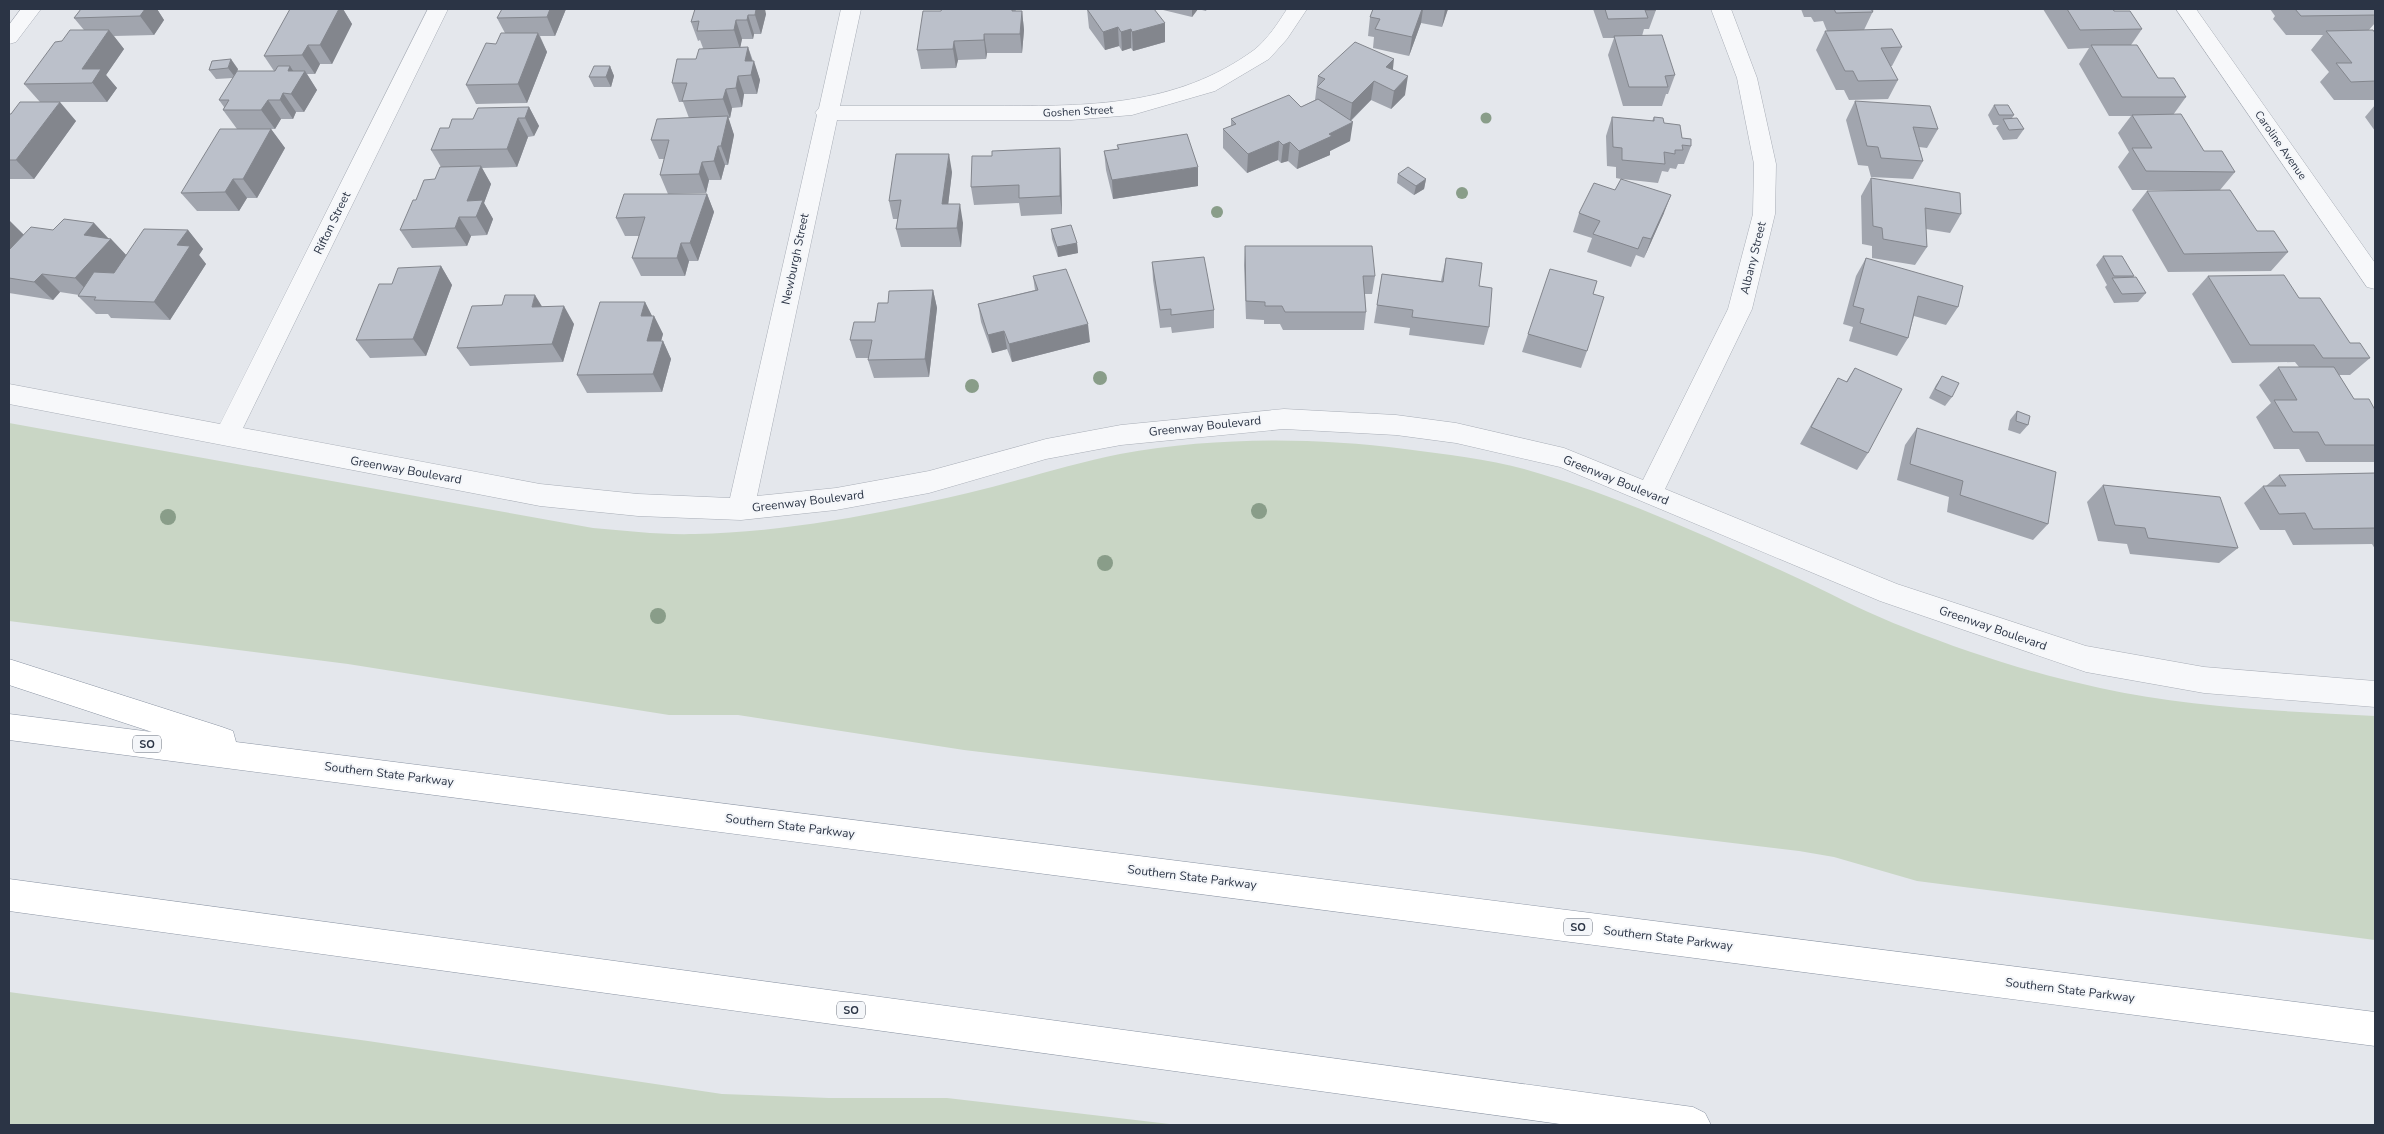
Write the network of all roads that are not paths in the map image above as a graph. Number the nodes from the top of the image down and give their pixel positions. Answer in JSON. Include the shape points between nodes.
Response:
{"nodes":[{"id":1,"x":31,"y":9,"type":"edge"},
{"id":2,"x":438,"y":9,"type":"edge"},
{"id":3,"x":851,"y":9,"type":"edge"},
{"id":4,"x":1297,"y":9,"type":"edge"},
{"id":5,"x":1720,"y":9,"type":"edge"},
{"id":6,"x":2186,"y":9,"type":"edge"},
{"id":7,"x":9,"y":38,"type":"edge"},
{"id":8,"x":826,"y":114,"type":"junction"},
{"id":9,"x":2375,"y":281,"type":"edge"},
{"id":10,"x":9,"y":394,"type":"edge"},
{"id":11,"x":226,"y":436,"type":"junction"},
{"id":12,"x":1650,"y":493,"type":"junction"},
{"id":13,"x":740,"y":509,"type":"junction"},
{"id":14,"x":9,"y":672,"type":"edge"},
{"id":15,"x":2375,"y":694,"type":"edge"},
{"id":16,"x":9,"y":727,"type":"edge"},
{"id":17,"x":285,"y":761,"type":"junction"},
{"id":18,"x":9,"y":895,"type":"edge"},
{"id":19,"x":2375,"y":1029,"type":"edge"},
{"id":20,"x":1693,"y":1125,"type":"edge"}],
"edges":[{"from":1,"to":7,"type":"street"},
{"from":2,"to":11,"type":"street","name":"Rifton Street"},
{"from":3,"to":8,"type":"street","name":"Newburgh Street"},
{"from":4,"to":8,"type":"street","name":"Goshen Street","via":[[1280,36],[1262,54],[1208,86],[1132,108],[1070,113]]},
{"from":5,"to":12,"type":"street","name":"Albany Street","via":[[1747,78],[1765,164],[1764,214],[1740,309]]},
{"from":6,"to":9,"type":"street","name":"Caroline Avenue"},
{"from":8,"to":13,"type":"street","name":"Newburgh Street"},
{"from":10,"to":11,"type":"street","name":"Greenway Boulevard"},
{"from":11,"to":13,"type":"street","name":"Greenway Boulevard","via":[[540,495],[638,505]]},
{"from":12,"to":13,"type":"street","name":"Greenway Boulevard","via":[[1564,458],[1456,433],[1396,424],[1284,419],[1121,435],[1046,449],[929,482],[836,499]]},
{"from":12,"to":15,"type":"street","name":"Greenway Boulevard","via":[[1890,593],[2086,659],[2204,680]]},
{"from":14,"to":17,"type":"highway"},
{"from":16,"to":17,"type":"highway","name":"Southern State Parkway","number":"SO"},
{"from":17,"to":19,"type":"highway","name":"Southern State Parkway","number":"SO"},
{"from":18,"to":20,"type":"highway","number":"SO"}]}
